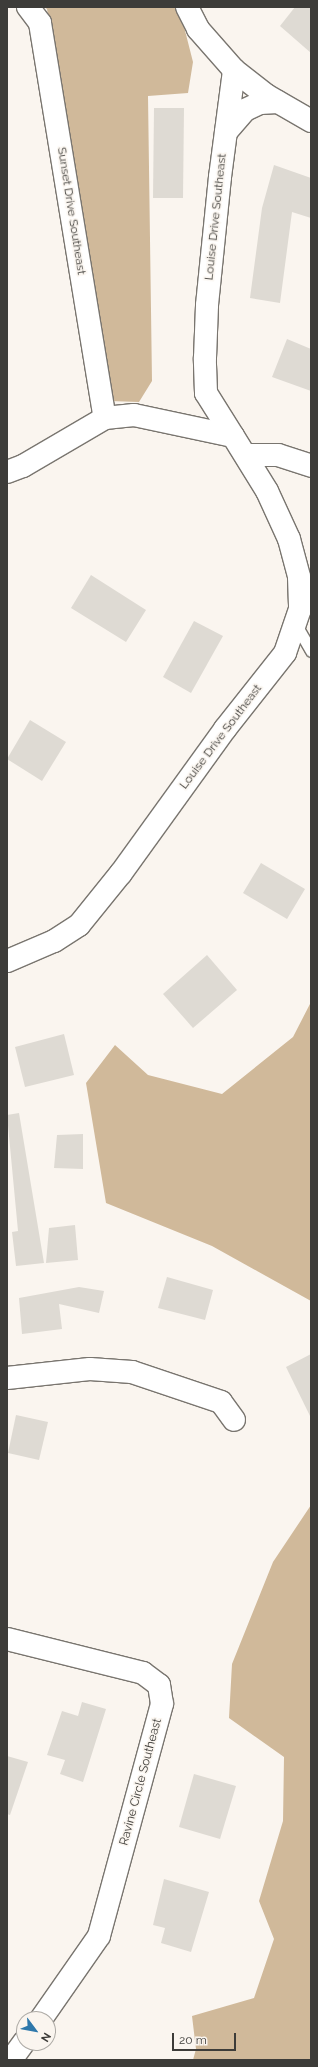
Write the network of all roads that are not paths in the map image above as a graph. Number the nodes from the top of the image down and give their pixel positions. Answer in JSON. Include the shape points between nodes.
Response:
{"nodes":[{"id":1,"x":28,"y":7,"type":"edge"},
{"id":2,"x":187,"y":7,"type":"edge"},
{"id":3,"x":234,"y":70,"type":"junction"},
{"id":4,"x":278,"y":102,"type":"junction"},
{"id":5,"x":311,"y":121,"type":"edge"},
{"id":6,"x":226,"y":132,"type":"junction"},
{"id":7,"x":106,"y":418,"type":"junction"},
{"id":8,"x":233,"y":436,"type":"junction"},
{"id":9,"x":246,"y":455,"type":"junction"},
{"id":10,"x":311,"y":466,"type":"edge"},
{"id":11,"x":7,"y":472,"type":"edge"},
{"id":12,"x":295,"y":623,"type":"junction"},
{"id":13,"x":311,"y":651,"type":"edge"},
{"id":14,"x":7,"y":961,"type":"edge"},
{"id":15,"x":7,"y":1378,"type":"edge"},
{"id":16,"x":234,"y":1420,"type":"dead end"},
{"id":17,"x":7,"y":1639,"type":"edge"},
{"id":18,"x":47,"y":2011,"type":"edge"},
{"id":19,"x":17,"y":2051,"type":"edge"},
{"id":20,"x":10,"y":2060,"type":"edge"}],
"edges":[{"from":1,"to":7,"type":"street","name":"Sunset Drive Southeast","via":[[40,23]]},
{"from":2,"to":3,"type":"street","via":[[198,28]]},
{"from":3,"to":4,"type":"street"},
{"from":3,"to":6,"type":"street","name":"Louise Drive Southeast"},
{"from":4,"to":5,"type":"street"},
{"from":4,"to":6,"type":"street","via":[[260,103],[245,110]]},
{"from":6,"to":8,"type":"street","name":"Louise Drive Southeast","via":[[207,305],[206,393]]},
{"from":7,"to":8,"type":"street","via":[[134,416]]},
{"from":7,"to":11,"type":"street","via":[[23,466]]},
{"from":8,"to":9,"type":"street","name":"Louise Drive Southeast"},
{"from":9,"to":10,"type":"street","via":[[278,455]]},
{"from":9,"to":12,"type":"street","name":"Louise Drive Southeast","via":[[290,539],[299,577],[300,610]]},
{"from":12,"to":13,"type":"lane"},
{"from":12,"to":14,"type":"street","name":"Louise Drive Southeast","via":[[285,653],[225,729],[121,873],[79,925],[54,941]]},
{"from":15,"to":16,"type":"street","via":[[90,1369],[132,1372],[221,1402]]},
{"from":17,"to":18,"type":"street","name":"Ravine Circle Southeast","via":[[143,1673],[160,1685],[162,1704],[99,1936]]},
{"from":19,"to":20,"type":"street"}]}
